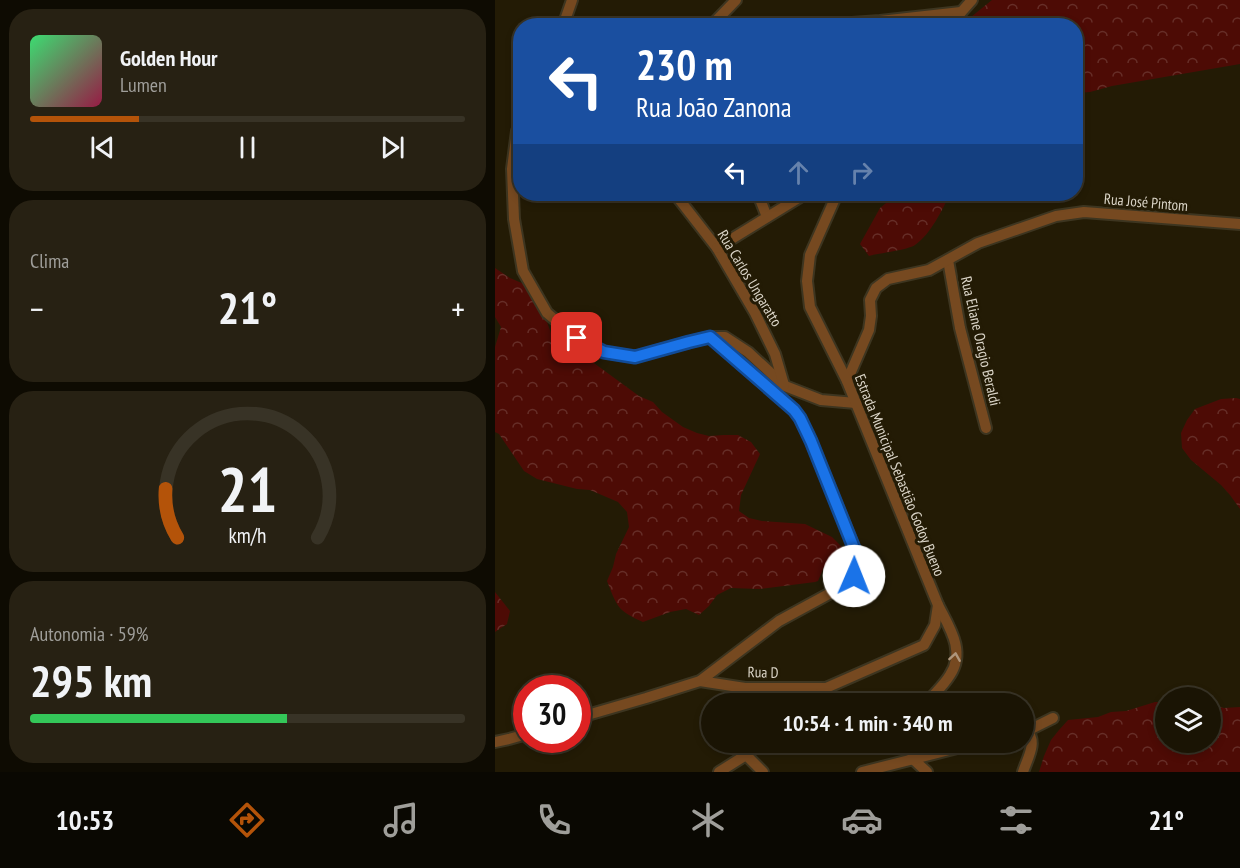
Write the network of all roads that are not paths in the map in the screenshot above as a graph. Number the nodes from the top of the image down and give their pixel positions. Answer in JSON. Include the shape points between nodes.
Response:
{"nodes":[{"id":1,"x":572,"y":0,"type":"edge"},
{"id":2,"x":736,"y":0,"type":"edge"},
{"id":3,"x":972,"y":0,"type":"edge"},
{"id":4,"x":961,"y":12,"type":"junction"},
{"id":5,"x":566,"y":18,"type":"edge"},
{"id":6,"x":719,"y":18,"type":"edge"},
{"id":7,"x":907,"y":18,"type":"edge"},
{"id":8,"x":956,"y":18,"type":"edge"},
{"id":9,"x":515,"y":201,"type":"edge"},
{"id":10,"x":680,"y":201,"type":"edge"},
{"id":11,"x":761,"y":201,"type":"edge"},
{"id":12,"x":793,"y":201,"type":"edge"},
{"id":13,"x":834,"y":201,"type":"edge"},
{"id":14,"x":767,"y":217,"type":"junction"},
{"id":15,"x":1240,"y":224,"type":"edge"},
{"id":16,"x":717,"y":248,"type":"junction"},
{"id":17,"x":948,"y":260,"type":"junction"},
{"id":18,"x":710,"y":337,"type":"junction"},
{"id":19,"x":847,"y":381,"type":"junction"},
{"id":20,"x":785,"y":386,"type":"junction"},
{"id":21,"x":856,"y":403,"type":"junction"},
{"id":22,"x":986,"y":428,"type":"dead end"},
{"id":23,"x":938,"y":605,"type":"junction"},
{"id":24,"x":700,"y":681,"type":"junction"},
{"id":25,"x":826,"y":688,"type":"junction"},
{"id":26,"x":820,"y":693,"type":"edge"},
{"id":27,"x":935,"y":693,"type":"edge"},
{"id":28,"x":591,"y":714,"type":"edge"},
{"id":29,"x":1053,"y":718,"type":"dead end"},
{"id":30,"x":1034,"y":728,"type":"edge"},
{"id":31,"x":513,"y":739,"type":"edge"},
{"id":32,"x":495,"y":742,"type":"edge"},
{"id":33,"x":748,"y":753,"type":"edge"},
{"id":34,"x":912,"y":753,"type":"edge"},
{"id":35,"x":937,"y":753,"type":"edge"},
{"id":36,"x":1029,"y":753,"type":"edge"},
{"id":37,"x":746,"y":755,"type":"junction"},
{"id":38,"x":913,"y":759,"type":"junction"},
{"id":39,"x":719,"y":772,"type":"edge"},
{"id":40,"x":763,"y":772,"type":"edge"},
{"id":41,"x":862,"y":772,"type":"edge"},
{"id":42,"x":927,"y":772,"type":"edge"},
{"id":43,"x":1023,"y":772,"type":"edge"}],
"edges":[{"from":1,"to":5,"type":"street"},
{"from":2,"to":6,"type":"street"},
{"from":3,"to":4,"type":"street"},
{"from":4,"to":7,"type":"street"},
{"from":4,"to":8,"type":"street"},
{"from":9,"to":18,"type":"street","via":[[523,271],[547,313],[577,338],[604,352],[635,357]]},
{"from":10,"to":16,"type":"street","name":"Rua Carlos Ungaratto"},
{"from":11,"to":14,"type":"street"},
{"from":12,"to":14,"type":"street"},
{"from":13,"to":19,"type":"street","name":"Estrada Municipal Sebastião Godoy Bueno","via":[[810,255],[807,281],[810,307]]},
{"from":14,"to":16,"type":"street"},
{"from":15,"to":17,"type":"street","name":"Rua José Pintom","via":[[1084,212],[1056,216],[978,243]]},
{"from":16,"to":20,"type":"street","name":"Rua Carlos Ungaratto","via":[[755,313]]},
{"from":17,"to":19,"type":"street","name":"Rua José Pintom","via":[[929,270],[888,279],[876,288],[870,300],[869,330]]},
{"from":17,"to":22,"type":"street","name":"Rua Eliane Oragio Beraldi","via":[[960,328]]},
{"from":18,"to":20,"type":"street","via":[[725,338],[748,352]]},
{"from":18,"to":24,"type":"street","via":[[800,418],[858,558],[858,568],[836,590],[779,621]]},
{"from":19,"to":21,"type":"street","name":"Estrada Municipal Sebastião Godoy Bueno"},
{"from":20,"to":21,"type":"street","via":[[821,400]]},
{"from":21,"to":23,"type":"street","name":"Estrada Municipal Sebastião Godoy Bueno"},
{"from":23,"to":25,"type":"street","via":[[935,625],[924,645]]},
{"from":27,"to":23,"type":"street","name":"Estrada Municipal Sebastião Godoy Bueno","one_way":true,"via":[[951,675],[957,647]]},
{"from":24,"to":25,"type":"street","name":"Rua D","via":[[745,688]]},
{"from":24,"to":28,"type":"street"},
{"from":25,"to":26,"type":"street"},
{"from":29,"to":30,"type":"street"},
{"from":31,"to":32,"type":"street"},
{"from":33,"to":37,"type":"street"},
{"from":34,"to":38,"type":"street"},
{"from":35,"to":38,"type":"street"},
{"from":36,"to":43,"type":"street"},
{"from":37,"to":39,"type":"street"},
{"from":37,"to":40,"type":"street"},
{"from":38,"to":41,"type":"street"},
{"from":38,"to":42,"type":"street"}]}
